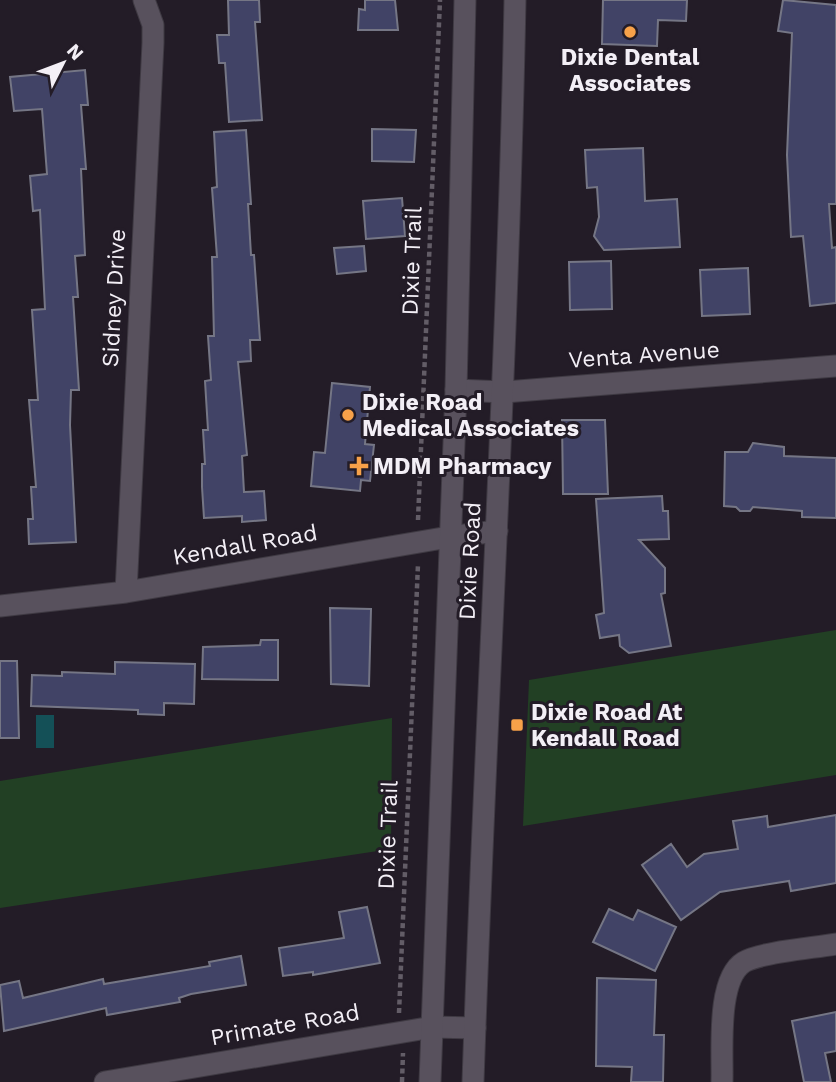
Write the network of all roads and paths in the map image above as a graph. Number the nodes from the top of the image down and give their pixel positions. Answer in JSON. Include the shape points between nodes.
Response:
{"nodes":[{"id":1,"x":440,"y":0,"type":"edge"},
{"id":2,"x":465,"y":0,"type":"edge"},
{"id":3,"x":515,"y":0,"type":"edge"},
{"id":4,"x":146,"y":4,"type":"edge"},
{"id":5,"x":836,"y":366,"type":"edge"},
{"id":6,"x":456,"y":390,"type":"junction"},
{"id":7,"x":504,"y":392,"type":"junction"},
{"id":8,"x":418,"y":524,"type":"dead end"},
{"id":9,"x":498,"y":531,"type":"junction"},
{"id":10,"x":450,"y":537,"type":"junction"},
{"id":11,"x":417,"y":574,"type":"dead end"},
{"id":12,"x":126,"y":592,"type":"junction"},
{"id":13,"x":0,"y":606,"type":"edge"},
{"id":14,"x":836,"y":944,"type":"edge"},
{"id":15,"x":399,"y":1014,"type":"dead end"},
{"id":16,"x":433,"y":1027,"type":"junction"},
{"id":17,"x":475,"y":1028,"type":"junction"},
{"id":18,"x":404,"y":1060,"type":"dead end"},
{"id":19,"x":105,"y":1082,"type":"edge"},
{"id":20,"x":402,"y":1082,"type":"edge"},
{"id":21,"x":430,"y":1082,"type":"edge"},
{"id":22,"x":473,"y":1082,"type":"edge"},
{"id":23,"x":722,"y":1082,"type":"edge"}],
"edges":[{"from":1,"to":8,"type":"path","name":"Dixie Trail"},
{"from":2,"to":6,"type":"main road","name":"Dixie Road"},
{"from":3,"to":7,"type":"main road","name":"Dixie Road"},
{"from":4,"to":12,"type":"main road","name":"Sidney Drive","via":[[153,43]]},
{"from":5,"to":7,"type":"main road","name":"Venta Avenue"},
{"from":6,"to":7,"type":"main road","name":"Venta Avenue"},
{"from":6,"to":10,"type":"main road","name":"Dixie Road"},
{"from":7,"to":9,"type":"main road","name":"Dixie Road"},
{"from":9,"to":10,"type":"main road","name":"Kendall Road"},
{"from":9,"to":17,"type":"main road","name":"Dixie Road"},
{"from":10,"to":12,"type":"main road","name":"Kendall Road"},
{"from":10,"to":16,"type":"main road","name":"Dixie Road"},
{"from":11,"to":15,"type":"path","name":"Dixie Trail"},
{"from":12,"to":13,"type":"main road","name":"Kendall Road"},
{"from":14,"to":23,"type":"main road","via":[[752,958],[739,966],[724,1001]]},
{"from":16,"to":17,"type":"main road","name":"Primate Road"},
{"from":16,"to":19,"type":"main road","name":"Primate Road"},
{"from":16,"to":21,"type":"main road","name":"Dixie Road"},
{"from":17,"to":22,"type":"main road","name":"Dixie Road"},
{"from":18,"to":20,"type":"path"}]}
